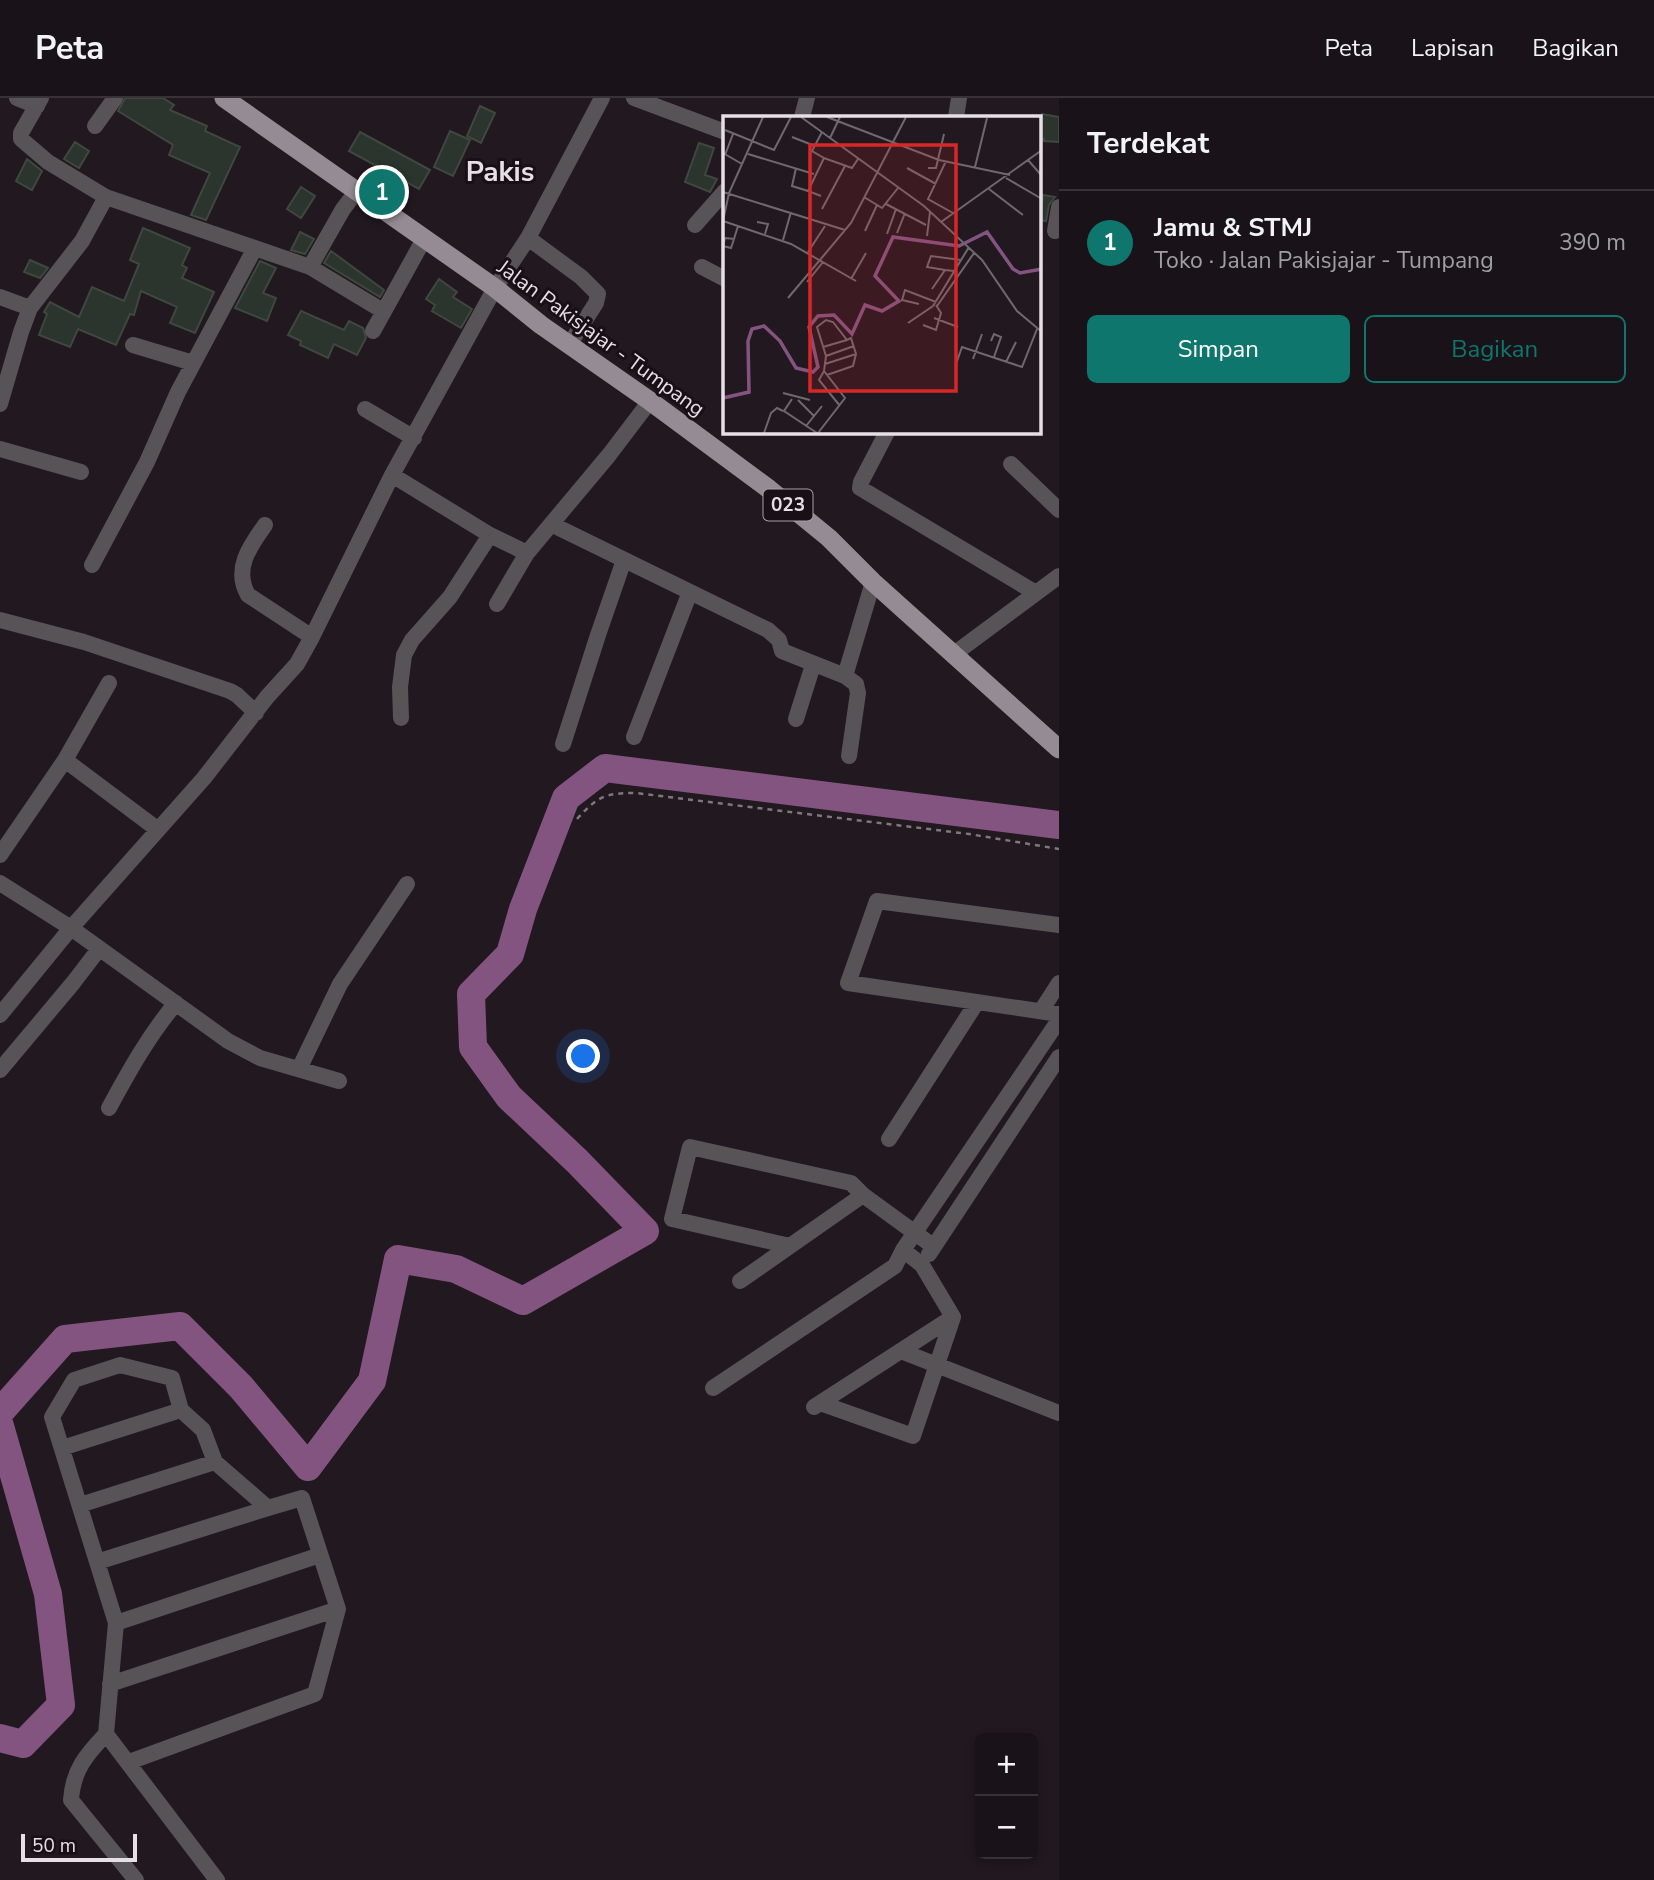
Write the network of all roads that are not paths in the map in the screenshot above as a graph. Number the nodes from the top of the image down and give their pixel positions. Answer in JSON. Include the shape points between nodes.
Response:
{"nodes":[{"id":1,"x":17,"y":98,"type":"edge"},
{"id":2,"x":115,"y":98,"type":"edge"},
{"id":3,"x":224,"y":98,"type":"edge"},
{"id":4,"x":602,"y":98,"type":"edge"},
{"id":5,"x":634,"y":98,"type":"edge"},
{"id":6,"x":807,"y":98,"type":"edge"},
{"id":7,"x":959,"y":98,"type":"edge"},
{"id":8,"x":39,"y":102,"type":"edge"},
{"id":9,"x":802,"y":116,"type":"edge"},
{"id":10,"x":956,"y":116,"type":"edge"},
{"id":11,"x":95,"y":127,"type":"dead end"},
{"id":12,"x":723,"y":131,"type":"edge"},
{"id":13,"x":357,"y":191,"type":"junction"},
{"id":14,"x":723,"y":193,"type":"edge"},
{"id":15,"x":106,"y":197,"type":"junction"},
{"id":16,"x":1059,"y":207,"type":"edge"},
{"id":17,"x":695,"y":225,"type":"dead end"},
{"id":18,"x":1051,"y":230,"type":"edge"},
{"id":19,"x":528,"y":238,"type":"junction"},
{"id":20,"x":424,"y":239,"type":"junction"},
{"id":21,"x":255,"y":248,"type":"junction"},
{"id":22,"x":310,"y":267,"type":"junction"},
{"id":23,"x":702,"y":267,"type":"dead end"},
{"id":24,"x":723,"y":278,"type":"edge"},
{"id":25,"x":495,"y":288,"type":"junction"},
{"id":26,"x":0,"y":297,"type":"edge"},
{"id":27,"x":30,"y":308,"type":"junction"},
{"id":28,"x":383,"y":311,"type":"junction"},
{"id":29,"x":373,"y":331,"type":"dead end"},
{"id":30,"x":133,"y":345,"type":"dead end"},
{"id":31,"x":569,"y":345,"type":"junction"},
{"id":32,"x":193,"y":363,"type":"junction"},
{"id":33,"x":650,"y":401,"type":"junction"},
{"id":34,"x":0,"y":404,"type":"edge"},
{"id":35,"x":365,"y":409,"type":"dead end"},
{"id":36,"x":886,"y":434,"type":"edge"},
{"id":37,"x":414,"y":438,"type":"junction"},
{"id":38,"x":0,"y":449,"type":"edge"},
{"id":39,"x":1011,"y":464,"type":"dead end"},
{"id":40,"x":80,"y":472,"type":"dead end"},
{"id":41,"x":392,"y":475,"type":"junction"},
{"id":42,"x":1059,"y":510,"type":"edge"},
{"id":43,"x":551,"y":524,"type":"junction"},
{"id":44,"x":265,"y":525,"type":"dead end"},
{"id":45,"x":490,"y":535,"type":"junction"},
{"id":46,"x":527,"y":553,"type":"junction"},
{"id":47,"x":624,"y":560,"type":"junction"},
{"id":48,"x":92,"y":565,"type":"dead end"},
{"id":49,"x":1059,"y":576,"type":"edge"},
{"id":50,"x":873,"y":582,"type":"junction"},
{"id":51,"x":690,"y":592,"type":"junction"},
{"id":52,"x":1036,"y":593,"type":"junction"},
{"id":53,"x":497,"y":604,"type":"dead end"},
{"id":54,"x":0,"y":620,"type":"edge"},
{"id":55,"x":313,"y":637,"type":"junction"},
{"id":56,"x":954,"y":654,"type":"junction"},
{"id":57,"x":813,"y":665,"type":"junction"},
{"id":58,"x":845,"y":676,"type":"junction"},
{"id":59,"x":109,"y":683,"type":"dead end"},
{"id":60,"x":256,"y":713,"type":"junction"},
{"id":61,"x":401,"y":718,"type":"dead end"},
{"id":62,"x":796,"y":719,"type":"dead end"},
{"id":63,"x":634,"y":737,"type":"dead end"},
{"id":64,"x":564,"y":744,"type":"dead end"},
{"id":65,"x":1059,"y":749,"type":"edge"},
{"id":66,"x":849,"y":756,"type":"dead end"},
{"id":67,"x":65,"y":760,"type":"junction"},
{"id":68,"x":156,"y":829,"type":"junction"},
{"id":69,"x":0,"y":855,"type":"edge"},
{"id":70,"x":0,"y":883,"type":"edge"},
{"id":71,"x":407,"y":884,"type":"dead end"},
{"id":72,"x":1059,"y":925,"type":"edge"},
{"id":73,"x":71,"y":928,"type":"junction"},
{"id":74,"x":99,"y":949,"type":"junction"},
{"id":75,"x":1059,"y":983,"type":"edge"},
{"id":76,"x":977,"y":1002,"type":"junction"},
{"id":77,"x":176,"y":1003,"type":"junction"},
{"id":78,"x":1041,"y":1011,"type":"junction"},
{"id":79,"x":0,"y":1014,"type":"edge"},
{"id":80,"x":1059,"y":1014,"type":"edge"},
{"id":81,"x":1059,"y":1020,"type":"edge"},
{"id":82,"x":1059,"y":1057,"type":"edge"},
{"id":83,"x":299,"y":1069,"type":"junction"},
{"id":84,"x":0,"y":1070,"type":"edge"},
{"id":85,"x":339,"y":1081,"type":"dead end"},
{"id":86,"x":1015,"y":1085,"type":"junction"},
{"id":87,"x":1032,"y":1096,"type":"junction"},
{"id":88,"x":109,"y":1108,"type":"dead end"},
{"id":89,"x":889,"y":1139,"type":"dead end"},
{"id":90,"x":951,"y":1179,"type":"junction"},
{"id":91,"x":969,"y":1191,"type":"junction"},
{"id":92,"x":863,"y":1195,"type":"junction"},
{"id":93,"x":914,"y":1233,"type":"junction"},
{"id":94,"x":790,"y":1246,"type":"junction"},
{"id":95,"x":933,"y":1247,"type":"junction"},
{"id":96,"x":903,"y":1250,"type":"junction"},
{"id":97,"x":922,"y":1265,"type":"junction"},
{"id":98,"x":740,"y":1281,"type":"dead end"},
{"id":99,"x":953,"y":1317,"type":"junction"},
{"id":100,"x":901,"y":1351,"type":"junction"},
{"id":101,"x":938,"y":1364,"type":"junction"},
{"id":102,"x":713,"y":1388,"type":"dead end"},
{"id":103,"x":181,"y":1410,"type":"junction"},
{"id":104,"x":1059,"y":1413,"type":"edge"},
{"id":105,"x":62,"y":1448,"type":"junction"},
{"id":106,"x":215,"y":1462,"type":"junction"},
{"id":107,"x":80,"y":1505,"type":"junction"},
{"id":108,"x":268,"y":1508,"type":"junction"},
{"id":109,"x":320,"y":1555,"type":"junction"},
{"id":110,"x":97,"y":1562,"type":"junction"},
{"id":111,"x":338,"y":1609,"type":"junction"},
{"id":112,"x":116,"y":1623,"type":"junction"},
{"id":113,"x":110,"y":1685,"type":"junction"},
{"id":114,"x":106,"y":1734,"type":"junction"},
{"id":115,"x":129,"y":1762,"type":"junction"},
{"id":116,"x":136,"y":1880,"type":"edge"},
{"id":117,"x":217,"y":1880,"type":"edge"}],
"edges":[{"from":1,"to":8,"type":"street"},
{"from":2,"to":11,"type":"street"},
{"from":3,"to":13,"type":"main road","name":"Jalan Pakisjajar - Tumpang","number":"023"},
{"from":4,"to":19,"type":"street"},
{"from":5,"to":12,"type":"street"},
{"from":6,"to":9,"type":"street"},
{"from":7,"to":10,"type":"street"},
{"from":8,"to":15,"type":"street","via":[[21,139],[48,162]]},
{"from":13,"to":20,"type":"main road","name":"Jalan Pakisjajar - Tumpang","number":"023"},
{"from":13,"to":22,"type":"street"},
{"from":14,"to":17,"type":"street"},
{"from":15,"to":21,"type":"street"},
{"from":15,"to":27,"type":"street","via":[[82,241]]},
{"from":16,"to":18,"type":"street"},
{"from":19,"to":25,"type":"street"},
{"from":19,"to":31,"type":"street","via":[[598,294]]},
{"from":20,"to":25,"type":"main road","name":"Jalan Pakisjajar - Tumpang","number":"023"},
{"from":20,"to":28,"type":"street"},
{"from":21,"to":22,"type":"street"},
{"from":21,"to":32,"type":"street"},
{"from":22,"to":28,"type":"street"},
{"from":23,"to":24,"type":"street"},
{"from":25,"to":31,"type":"main road","name":"Jalan Pakisjajar - Tumpang","number":"023"},
{"from":25,"to":37,"type":"street"},
{"from":26,"to":27,"type":"street"},
{"from":27,"to":34,"type":"street"},
{"from":28,"to":29,"type":"street"},
{"from":30,"to":32,"type":"street"},
{"from":31,"to":33,"type":"main road","name":"Jalan Pakisjajar - Tumpang","number":"023"},
{"from":32,"to":48,"type":"street"},
{"from":33,"to":43,"type":"street"},
{"from":33,"to":50,"type":"main road","name":"Jalan Pakisjajar - Tumpang","number":"023","via":[[769,489]]},
{"from":35,"to":37,"type":"street"},
{"from":36,"to":52,"type":"street","via":[[860,488]]},
{"from":37,"to":41,"type":"street"},
{"from":38,"to":40,"type":"street"},
{"from":39,"to":42,"type":"street"},
{"from":41,"to":45,"type":"street"},
{"from":41,"to":55,"type":"street"},
{"from":43,"to":46,"type":"street"},
{"from":43,"to":47,"type":"street"},
{"from":44,"to":55,"type":"street","via":[[246,551],[243,586],[248,595]]},
{"from":45,"to":46,"type":"street"},
{"from":45,"to":61,"type":"street","via":[[450,597],[404,655]]},
{"from":46,"to":53,"type":"street"},
{"from":47,"to":51,"type":"street"},
{"from":47,"to":64,"type":"street"},
{"from":49,"to":52,"type":"street"},
{"from":50,"to":56,"type":"main road","name":"Jalan Pakisjajar - Tumpang","number":"023"},
{"from":50,"to":58,"type":"street"},
{"from":51,"to":57,"type":"street","via":[[768,630],[779,640],[782,651]]},
{"from":51,"to":63,"type":"street"},
{"from":52,"to":56,"type":"street"},
{"from":54,"to":60,"type":"street","via":[[84,642],[230,691]]},
{"from":55,"to":60,"type":"street"},
{"from":56,"to":65,"type":"main road","name":"Jalan Pakisjajar - Tumpang","number":"023"},
{"from":57,"to":58,"type":"street"},
{"from":57,"to":62,"type":"street"},
{"from":58,"to":66,"type":"street","via":[[856,684],[858,693]]},
{"from":59,"to":67,"type":"street"},
{"from":60,"to":68,"type":"street"},
{"from":67,"to":68,"type":"street"},
{"from":67,"to":69,"type":"street"},
{"from":68,"to":73,"type":"street"},
{"from":70,"to":73,"type":"street"},
{"from":71,"to":83,"type":"street","via":[[340,984]]},
{"from":72,"to":76,"type":"street","via":[[877,901],[848,983]]},
{"from":73,"to":74,"type":"street"},
{"from":73,"to":79,"type":"street"},
{"from":74,"to":77,"type":"street"},
{"from":74,"to":84,"type":"street"},
{"from":75,"to":78,"type":"street"},
{"from":76,"to":78,"type":"street"},
{"from":76,"to":89,"type":"street"},
{"from":77,"to":83,"type":"street","via":[[228,1041],[260,1058]]},
{"from":77,"to":88,"type":"street","via":[[138,1056]]},
{"from":78,"to":80,"type":"street"},
{"from":81,"to":86,"type":"street"},
{"from":82,"to":87,"type":"street"},
{"from":83,"to":85,"type":"street"},
{"from":86,"to":87,"type":"street"},
{"from":86,"to":90,"type":"street"},
{"from":87,"to":91,"type":"street"},
{"from":90,"to":91,"type":"street"},
{"from":90,"to":93,"type":"street"},
{"from":91,"to":95,"type":"street"},
{"from":92,"to":93,"type":"street"},
{"from":92,"to":94,"type":"street"},
{"from":92,"to":94,"type":"street","via":[[851,1183],[690,1147],[672,1219]]},
{"from":93,"to":95,"type":"street"},
{"from":93,"to":96,"type":"street"},
{"from":94,"to":98,"type":"street"},
{"from":95,"to":97,"type":"street"},
{"from":96,"to":97,"type":"street"},
{"from":96,"to":102,"type":"street","via":[[895,1266]]},
{"from":97,"to":99,"type":"street"},
{"from":99,"to":100,"type":"street"},
{"from":99,"to":101,"type":"street"},
{"from":100,"to":101,"type":"street"},
{"from":100,"to":101,"type":"street","via":[[817,1405],[914,1436]]},
{"from":101,"to":104,"type":"street"},
{"from":103,"to":105,"type":"street"},
{"from":103,"to":105,"type":"street","via":[[172,1378],[120,1365],[74,1380],[52,1418]]},
{"from":103,"to":106,"type":"street","via":[[203,1430]]},
{"from":105,"to":107,"type":"street"},
{"from":106,"to":107,"type":"street"},
{"from":106,"to":108,"type":"street"},
{"from":107,"to":110,"type":"street"},
{"from":108,"to":109,"type":"street","via":[[302,1498]]},
{"from":108,"to":110,"type":"street"},
{"from":109,"to":111,"type":"street"},
{"from":109,"to":112,"type":"street"},
{"from":110,"to":112,"type":"street"},
{"from":111,"to":113,"type":"street"},
{"from":111,"to":115,"type":"street","via":[[314,1694]]},
{"from":112,"to":113,"type":"street"},
{"from":113,"to":114,"type":"street"},
{"from":114,"to":115,"type":"street"},
{"from":114,"to":116,"type":"street","via":[[83,1760],[72,1781],[71,1800]]},
{"from":115,"to":117,"type":"street"}]}
